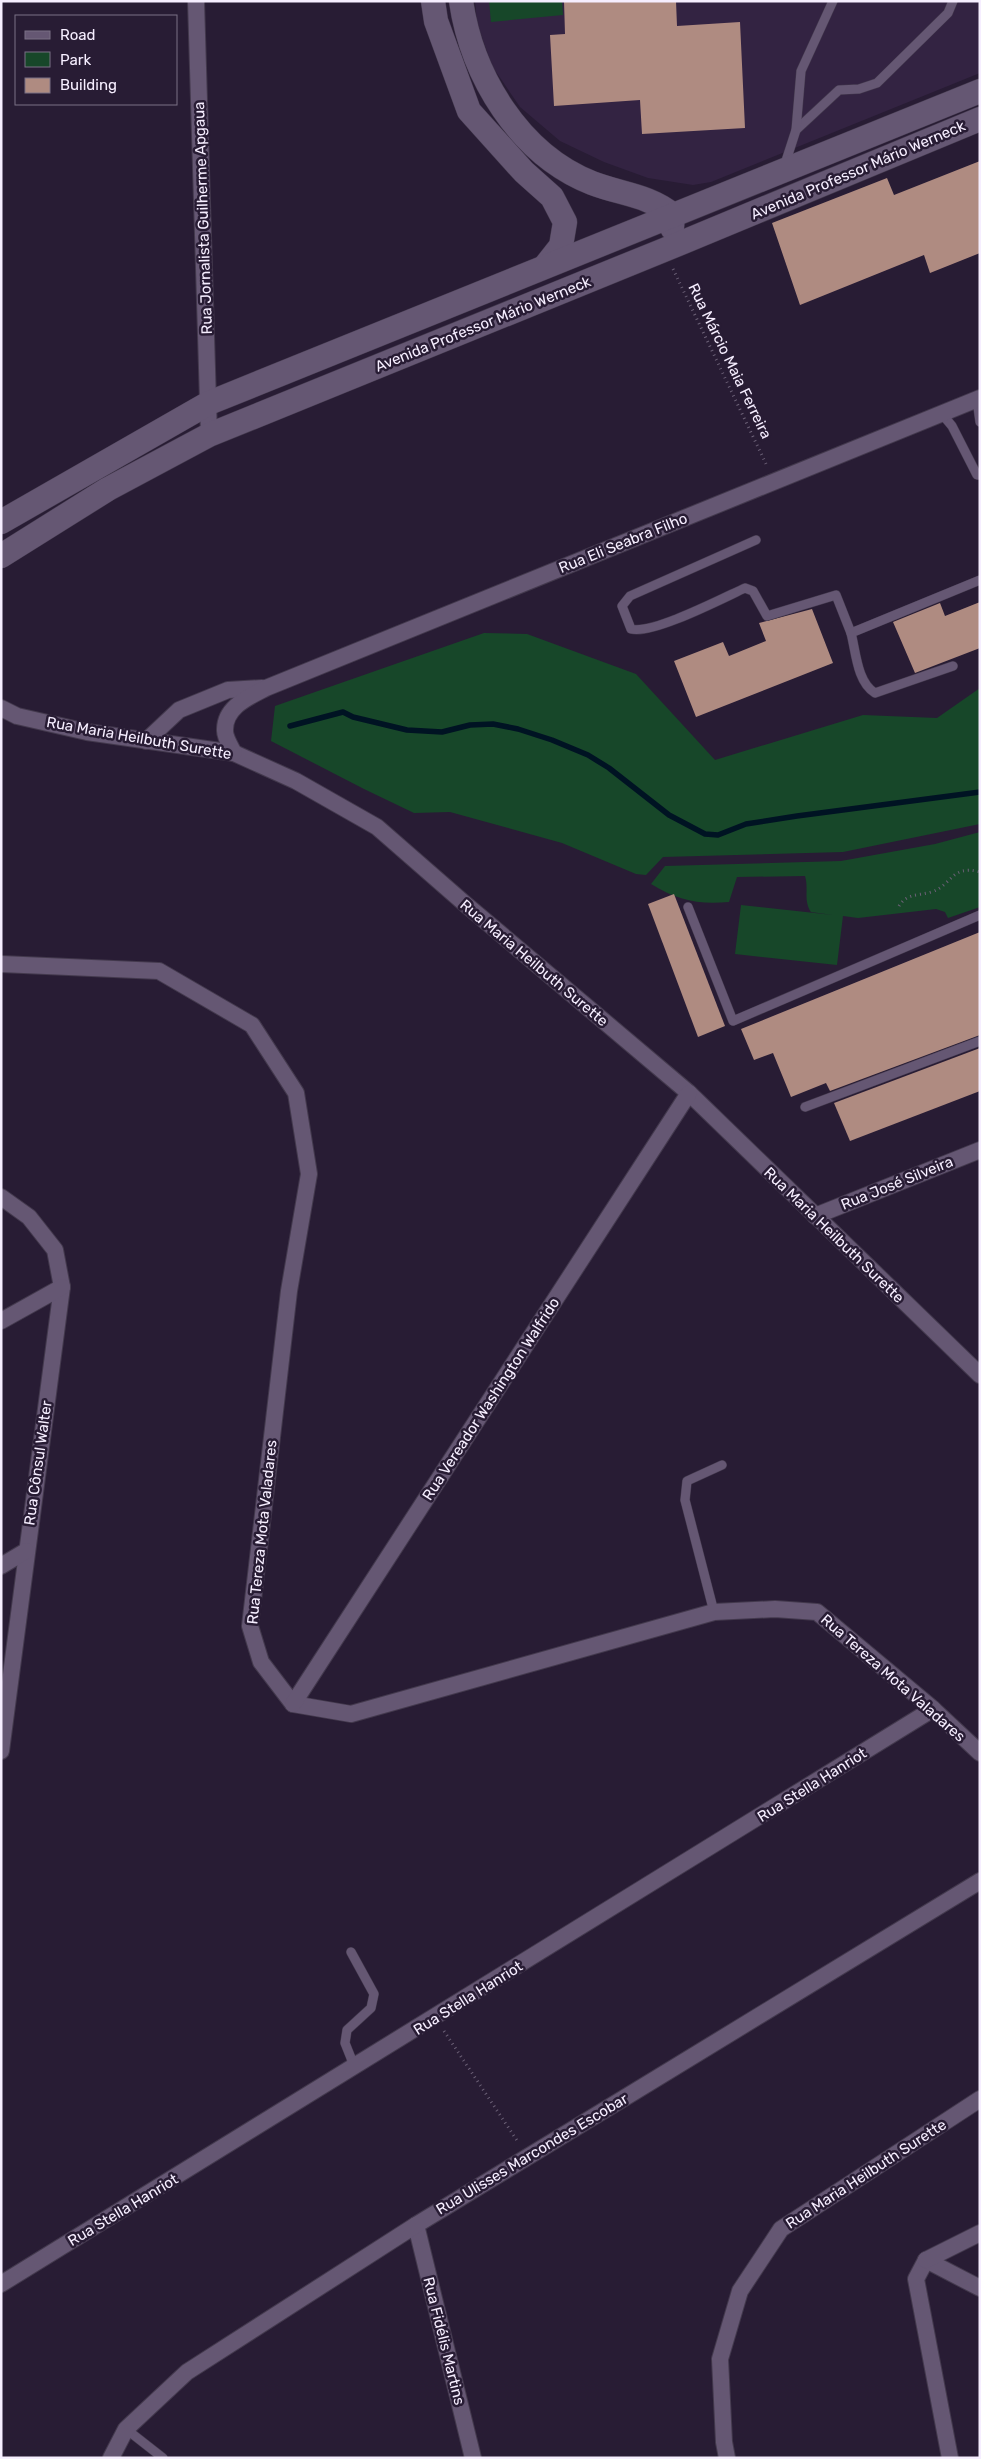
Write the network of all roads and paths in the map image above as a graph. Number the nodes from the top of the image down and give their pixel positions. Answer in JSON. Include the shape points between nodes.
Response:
{"nodes":[{"id":1,"x":196,"y":1,"type":"edge"},
{"id":2,"x":433,"y":1,"type":"edge"},
{"id":3,"x":460,"y":1,"type":"edge"},
{"id":4,"x":833,"y":1,"type":"edge"},
{"id":5,"x":953,"y":1,"type":"edge"},
{"id":6,"x":980,"y":91,"type":"edge"},
{"id":7,"x":980,"y":119,"type":"edge"},
{"id":8,"x":796,"y":130,"type":"junction"},
{"id":9,"x":783,"y":170,"type":"junction"},
{"id":10,"x":673,"y":215,"type":"junction"},
{"id":11,"x":664,"y":250,"type":"junction"},
{"id":12,"x":546,"y":265,"type":"junction"},
{"id":13,"x":978,"y":399,"type":"edge"},
{"id":14,"x":209,"y":403,"type":"junction"},
{"id":15,"x":942,"y":414,"type":"junction"},
{"id":16,"x":980,"y":422,"type":"edge"},
{"id":17,"x":209,"y":435,"type":"junction"},
{"id":18,"x":980,"y":475,"type":"edge"},
{"id":19,"x":775,"y":481,"type":"junction"},
{"id":20,"x":1,"y":522,"type":"edge"},
{"id":21,"x":756,"y":540,"type":"dead end"},
{"id":22,"x":1,"y":556,"type":"edge"},
{"id":23,"x":980,"y":580,"type":"edge"},
{"id":24,"x":851,"y":633,"type":"junction"},
{"id":25,"x":954,"y":666,"type":"dead end"},
{"id":26,"x":266,"y":688,"type":"junction"},
{"id":27,"x":1,"y":708,"type":"edge"},
{"id":28,"x":146,"y":741,"type":"junction"},
{"id":29,"x":234,"y":753,"type":"junction"},
{"id":30,"x":980,"y":872,"type":"edge"},
{"id":31,"x":899,"y":906,"type":"dead end"},
{"id":32,"x":688,"y":907,"type":"dead end"},
{"id":33,"x":980,"y":915,"type":"edge"},
{"id":34,"x":1,"y":964,"type":"edge"},
{"id":35,"x":980,"y":1041,"type":"edge"},
{"id":36,"x":689,"y":1093,"type":"junction"},
{"id":37,"x":805,"y":1107,"type":"dead end"},
{"id":38,"x":980,"y":1150,"type":"edge"},
{"id":39,"x":1,"y":1197,"type":"edge"},
{"id":40,"x":815,"y":1216,"type":"junction"},
{"id":41,"x":62,"y":1287,"type":"junction"},
{"id":42,"x":1,"y":1321,"type":"edge"},
{"id":43,"x":980,"y":1375,"type":"edge"},
{"id":44,"x":722,"y":1465,"type":"dead end"},
{"id":45,"x":26,"y":1551,"type":"junction"},
{"id":46,"x":1,"y":1566,"type":"edge"},
{"id":47,"x":714,"y":1612,"type":"junction"},
{"id":48,"x":293,"y":1704,"type":"junction"},
{"id":49,"x":933,"y":1710,"type":"junction"},
{"id":50,"x":1,"y":1751,"type":"edge"},
{"id":51,"x":980,"y":1753,"type":"edge"},
{"id":52,"x":980,"y":1881,"type":"edge"},
{"id":53,"x":350,"y":1952,"type":"dead end"},
{"id":54,"x":436,"y":2018,"type":"junction"},
{"id":55,"x":355,"y":2068,"type":"junction"},
{"id":56,"x":980,"y":2099,"type":"edge"},
{"id":57,"x":528,"y":2157,"type":"junction"},
{"id":58,"x":416,"y":2224,"type":"junction"},
{"id":59,"x":980,"y":2234,"type":"edge"},
{"id":60,"x":926,"y":2260,"type":"junction"},
{"id":61,"x":1,"y":2284,"type":"edge"},
{"id":62,"x":980,"y":2288,"type":"edge"},
{"id":63,"x":126,"y":2429,"type":"junction"},
{"id":64,"x":111,"y":2458,"type":"edge"},
{"id":65,"x":163,"y":2458,"type":"edge"},
{"id":66,"x":473,"y":2458,"type":"edge"},
{"id":67,"x":727,"y":2458,"type":"edge"},
{"id":68,"x":950,"y":2458,"type":"edge"}],
"edges":[{"from":1,"to":14,"type":"street","name":"Rua Jornalista Guilherme Apgaua"},
{"from":2,"to":12,"type":"main road","via":[[436,21],[469,112],[524,172],[552,197],[565,222],[560,246]]},
{"from":3,"to":10,"type":"main road","via":[[464,26],[489,86],[514,126],[548,158],[591,182],[659,204]]},
{"from":4,"to":8,"type":"lane","via":[[801,71]]},
{"from":5,"to":8,"type":"lane","via":[[948,13],[877,82],[859,89],[839,90]]},
{"from":6,"to":9,"type":"main road","name":"Avenida Professor Mário Werneck"},
{"from":7,"to":11,"type":"main road","name":"Avenida Professor Mário Werneck"},
{"from":8,"to":9,"type":"lane"},
{"from":9,"to":10,"type":"main road","name":"Avenida Professor Mário Werneck"},
{"from":10,"to":11,"type":"main road","via":[[674,223]]},
{"from":10,"to":12,"type":"main road","name":"Avenida Professor Mário Werneck"},
{"from":11,"to":17,"type":"main road","name":"Avenida Professor Mário Werneck"},
{"from":11,"to":19,"type":"path","name":"Rua Márcio Maia Ferreira"},
{"from":12,"to":14,"type":"main road","name":"Avenida Professor Mário Werneck"},
{"from":13,"to":15,"type":"street","name":"Rua Eli Seabra Filho"},
{"from":13,"to":16,"type":"lane"},
{"from":14,"to":17,"type":"street","name":"Rua Jornalista Guilherme Apgaua"},
{"from":14,"to":20,"type":"main road","name":"Avenida Professor Mário Werneck"},
{"from":15,"to":18,"type":"lane","via":[[952,426],[977,475]]},
{"from":15,"to":19,"type":"street","name":"Rua Eli Seabra Filho"},
{"from":17,"to":22,"type":"main road","name":"Avenida Professor Mário Werneck","via":[[108,489]]},
{"from":19,"to":26,"type":"street","name":"Rua Eli Seabra Filho"},
{"from":21,"to":24,"type":"lane","via":[[630,596],[622,606],[631,629],[638,631],[656,626],[745,588],[753,591],[767,616],[836,595]]},
{"from":23,"to":24,"type":"lane"},
{"from":24,"to":25,"type":"lane","via":[[862,678],[868,689],[875,693]]},
{"from":26,"to":28,"type":"street","name":"Rua Eli Seabra Filho","via":[[228,690],[179,710]]},
{"from":26,"to":29,"type":"street","name":"Rua Eli Seabra Filho","via":[[240,702],[227,717],[225,732]]},
{"from":27,"to":28,"type":"street","name":"Rua Maria Heilbuth Surette","via":[[18,716],[87,732]]},
{"from":28,"to":29,"type":"street","name":"Rua Maria Heilbuth Surette"},
{"from":29,"to":36,"type":"street","name":"Rua Maria Heilbuth Surette","via":[[296,781],[377,827]]},
{"from":30,"to":31,"type":"path","via":[[962,870],[932,892],[911,895]]},
{"from":32,"to":33,"type":"lane","via":[[733,1021]]},
{"from":34,"to":48,"type":"street","name":"Rua Tereza Mota Valadares","via":[[159,971],[252,1025],[296,1093],[309,1174],[289,1291],[250,1626],[261,1662]]},
{"from":35,"to":37,"type":"lane"},
{"from":36,"to":40,"type":"street","name":"Rua Maria Heilbuth Surette"},
{"from":36,"to":48,"type":"street","name":"Rua Vereador Washington Walfrido"},
{"from":38,"to":40,"type":"street","name":"Rua José Silveira"},
{"from":39,"to":41,"type":"street","name":"Rua Cônsul Walter","via":[[30,1217],[55,1250]]},
{"from":40,"to":43,"type":"street","name":"Rua Maria Heilbuth Surette"},
{"from":41,"to":42,"type":"street"},
{"from":41,"to":45,"type":"street","name":"Rua Cônsul Walter"},
{"from":44,"to":47,"type":"lane","via":[[687,1481],[685,1500]]},
{"from":45,"to":46,"type":"street"},
{"from":45,"to":50,"type":"street","name":"Rua Cônsul Walter"},
{"from":47,"to":48,"type":"street","name":"Rua Tereza Mota Valadares","via":[[351,1714]]},
{"from":47,"to":49,"type":"street","name":"Rua Tereza Mota Valadares","via":[[775,1609],[817,1612]]},
{"from":49,"to":51,"type":"street","name":"Rua Tereza Mota Valadares"},
{"from":49,"to":54,"type":"street","name":"Rua Stella Hanriot"},
{"from":52,"to":57,"type":"street","name":"Rua Ulisses Marcondes Escobar"},
{"from":53,"to":55,"type":"lane","via":[[374,1994],[371,2008],[347,2030],[345,2043]]},
{"from":54,"to":55,"type":"street","name":"Rua Stella Hanriot"},
{"from":54,"to":57,"type":"path"},
{"from":55,"to":61,"type":"street","name":"Rua Stella Hanriot"},
{"from":56,"to":67,"type":"street","name":"Rua Maria Heilbuth Surette","via":[[781,2230],[740,2291],[720,2359]]},
{"from":57,"to":58,"type":"street","name":"Rua Ulisses Marcondes Escobar"},
{"from":58,"to":63,"type":"street","name":"Rua Ulisses Marcondes Escobar","via":[[187,2372]]},
{"from":58,"to":66,"type":"street","name":"Rua Fidélis Martins"},
{"from":59,"to":60,"type":"street"},
{"from":60,"to":62,"type":"street"},
{"from":60,"to":68,"type":"street","via":[[916,2279]]},
{"from":63,"to":64,"type":"street","name":"Rua Ulisses Marcondes Escobar"},
{"from":63,"to":65,"type":"lane"}]}
